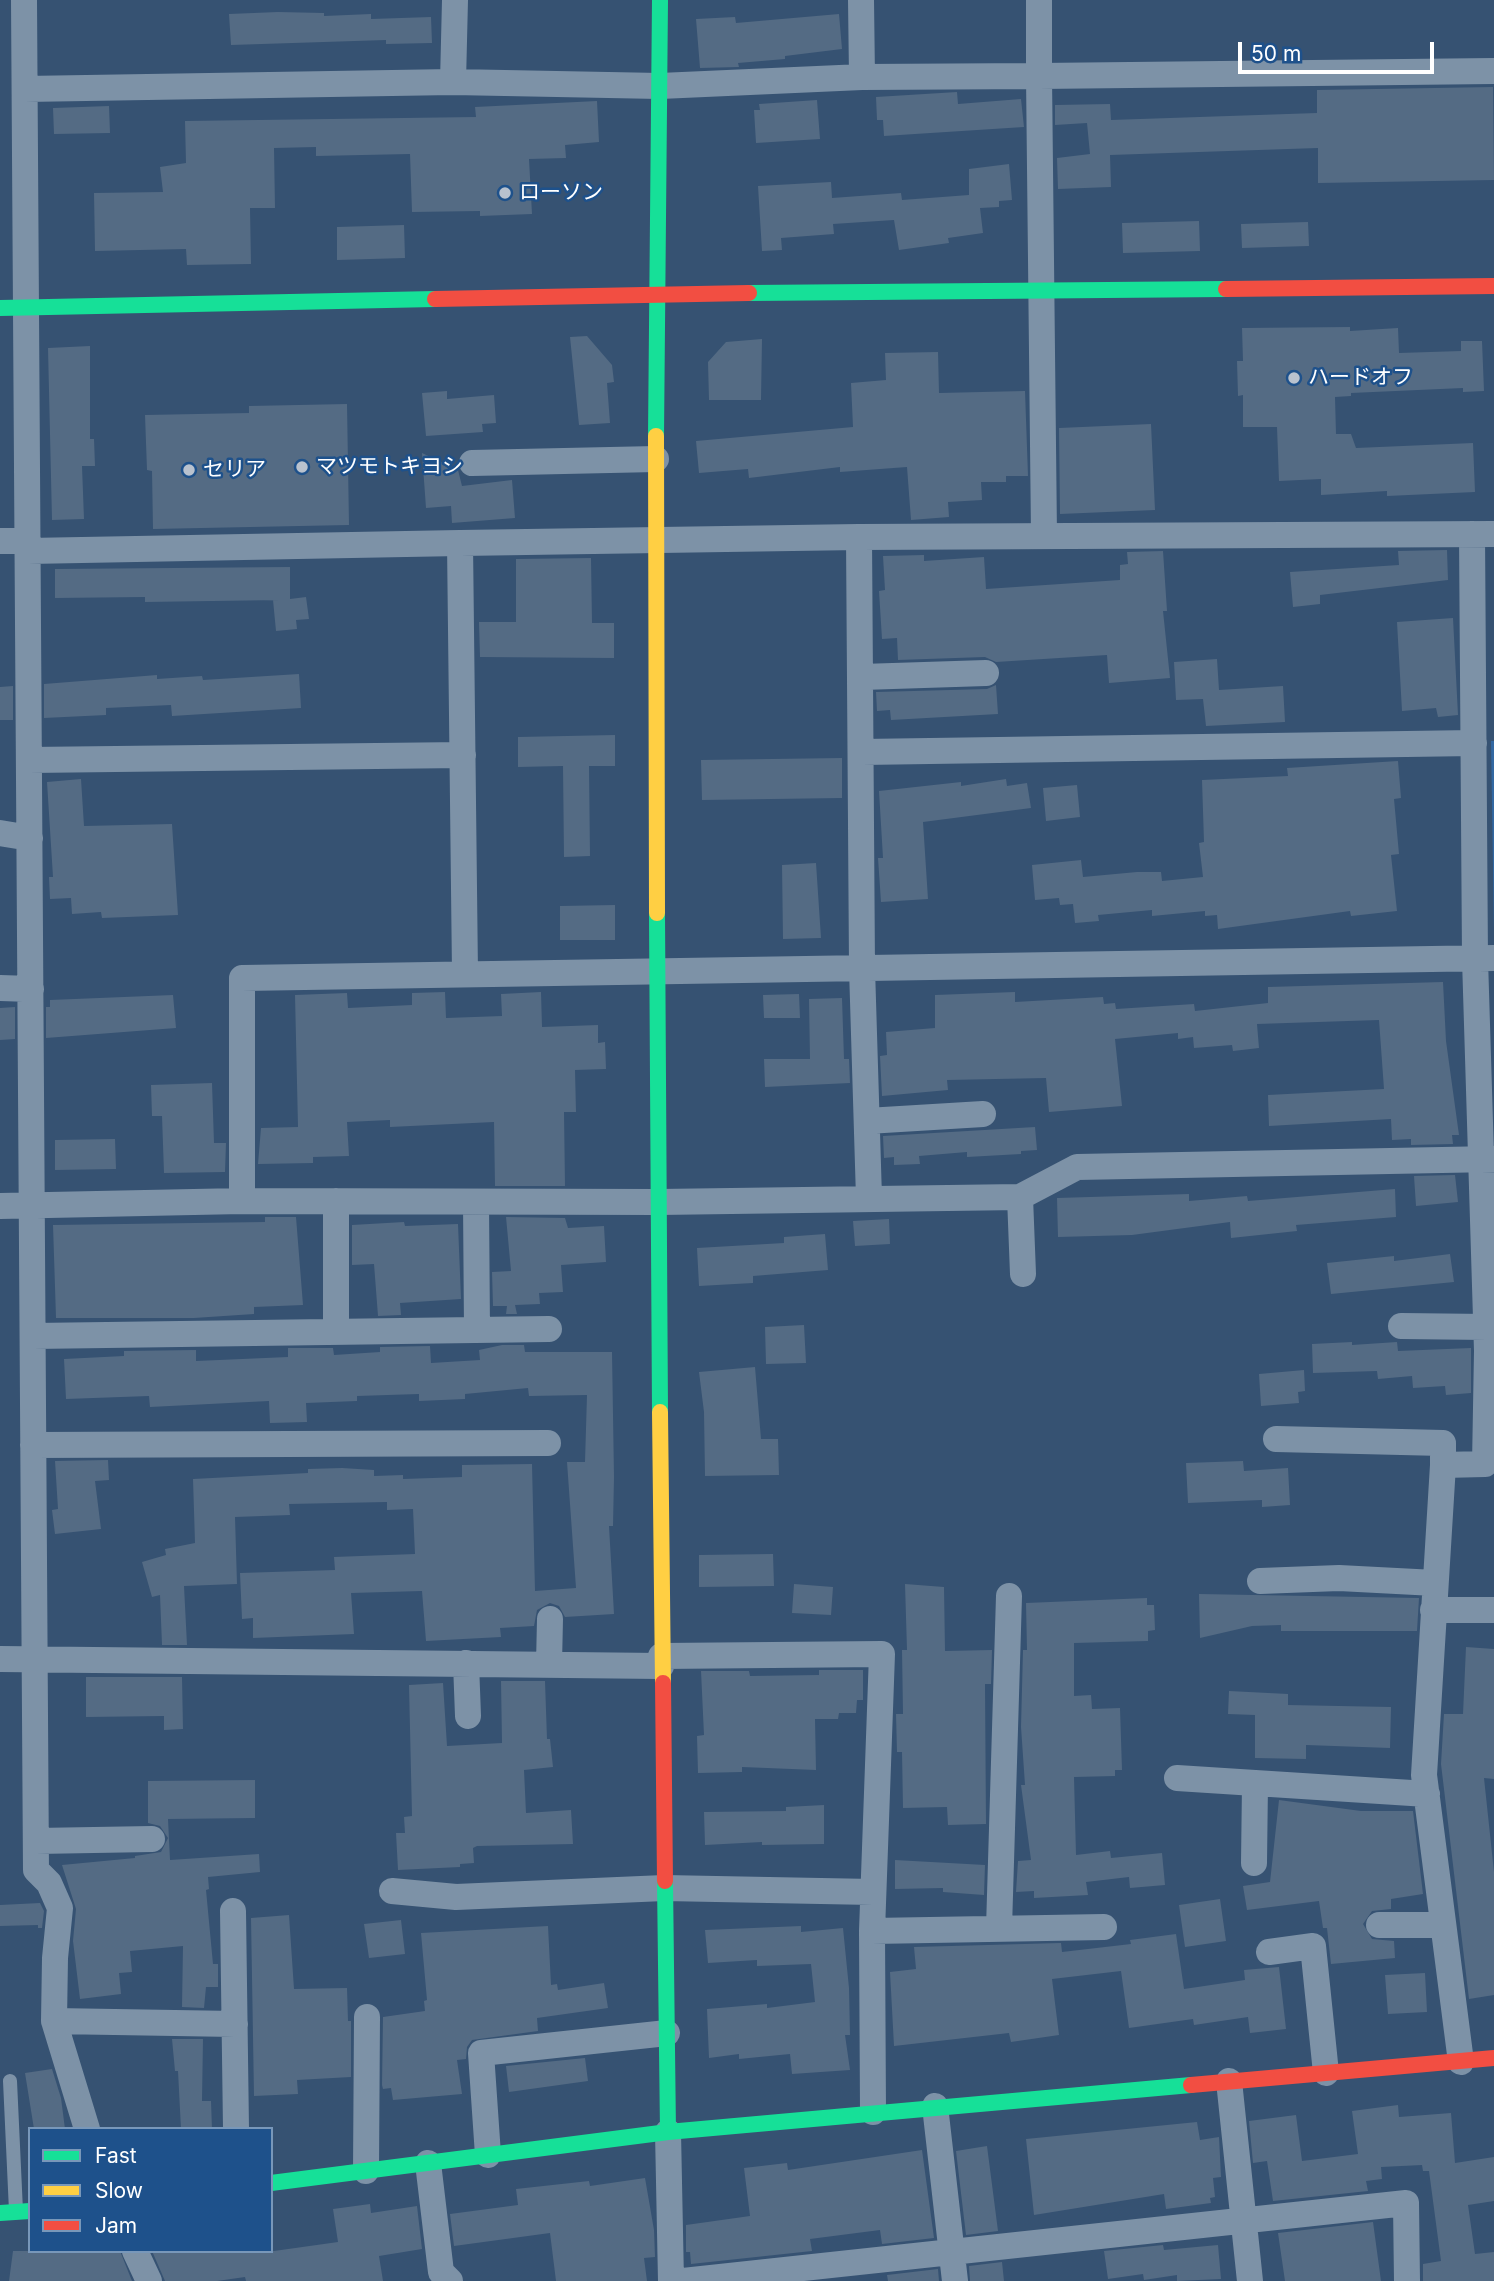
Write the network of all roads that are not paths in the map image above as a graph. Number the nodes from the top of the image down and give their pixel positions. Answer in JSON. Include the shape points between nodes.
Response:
{"nodes":[{"id":1,"x":24,"y":0,"type":"edge"},
{"id":2,"x":455,"y":0,"type":"edge"},
{"id":3,"x":660,"y":0,"type":"edge"},
{"id":4,"x":862,"y":0,"type":"edge"},
{"id":5,"x":1039,"y":0,"type":"edge"},
{"id":6,"x":1494,"y":71,"type":"edge"},
{"id":7,"x":1039,"y":76,"type":"junction"},
{"id":8,"x":862,"y":77,"type":"junction"},
{"id":9,"x":453,"y":82,"type":"junction"},
{"id":10,"x":660,"y":86,"type":"junction"},
{"id":11,"x":25,"y":89,"type":"junction"},
{"id":12,"x":1494,"y":286,"type":"edge"},
{"id":13,"x":1041,"y":292,"type":"junction"},
{"id":14,"x":656,"y":295,"type":"junction"},
{"id":15,"x":12,"y":308,"type":"edge"},
{"id":16,"x":656,"y":459,"type":"junction"},
{"id":17,"x":471,"y":463,"type":"dead end"},
{"id":18,"x":1483,"y":534,"type":"edge"},
{"id":19,"x":859,"y":537,"type":"junction"},
{"id":20,"x":1044,"y":537,"type":"junction"},
{"id":21,"x":656,"y":539,"type":"junction"},
{"id":22,"x":0,"y":541,"type":"edge"},
{"id":23,"x":460,"y":543,"type":"junction"},
{"id":24,"x":28,"y":546,"type":"junction"},
{"id":25,"x":986,"y":673,"type":"dead end"},
{"id":26,"x":862,"y":677,"type":"junction"},
{"id":27,"x":1474,"y":743,"type":"junction"},
{"id":28,"x":862,"y":752,"type":"junction"},
{"id":29,"x":463,"y":755,"type":"junction"},
{"id":30,"x":29,"y":760,"type":"junction"},
{"id":31,"x":0,"y":833,"type":"edge"},
{"id":32,"x":30,"y":838,"type":"junction"},
{"id":33,"x":1485,"y":958,"type":"edge"},
{"id":34,"x":862,"y":968,"type":"junction"},
{"id":35,"x":658,"y":971,"type":"junction"},
{"id":36,"x":465,"y":975,"type":"junction"},
{"id":37,"x":0,"y":988,"type":"edge"},
{"id":38,"x":31,"y":989,"type":"junction"},
{"id":39,"x":983,"y":1114,"type":"dead end"},
{"id":40,"x":867,"y":1121,"type":"junction"},
{"id":41,"x":1488,"y":1159,"type":"edge"},
{"id":42,"x":1020,"y":1197,"type":"junction"},
{"id":43,"x":869,"y":1198,"type":"junction"},
{"id":44,"x":242,"y":1201,"type":"junction"},
{"id":45,"x":336,"y":1202,"type":"junction"},
{"id":46,"x":476,"y":1202,"type":"junction"},
{"id":47,"x":659,"y":1202,"type":"junction"},
{"id":48,"x":32,"y":1205,"type":"junction"},
{"id":49,"x":0,"y":1206,"type":"edge"},
{"id":50,"x":1023,"y":1274,"type":"dead end"},
{"id":51,"x":1401,"y":1326,"type":"dead end"},
{"id":52,"x":549,"y":1329,"type":"dead end"},
{"id":53,"x":477,"y":1330,"type":"junction"},
{"id":54,"x":336,"y":1332,"type":"junction"},
{"id":55,"x":33,"y":1336,"type":"junction"},
{"id":56,"x":1489,"y":1341,"type":"edge"},
{"id":57,"x":1276,"y":1439,"type":"dead end"},
{"id":58,"x":548,"y":1443,"type":"dead end"},
{"id":59,"x":33,"y":1445,"type":"junction"},
{"id":60,"x":1443,"y":1465,"type":"junction"},
{"id":61,"x":1260,"y":1581,"type":"dead end"},
{"id":62,"x":1434,"y":1583,"type":"junction"},
{"id":63,"x":1009,"y":1596,"type":"dead end"},
{"id":64,"x":1433,"y":1610,"type":"junction"},
{"id":65,"x":1494,"y":1610,"type":"edge"},
{"id":66,"x":550,"y":1619,"type":"dead end"},
{"id":67,"x":35,"y":1657,"type":"junction"},
{"id":68,"x":0,"y":1659,"type":"edge"},
{"id":69,"x":661,"y":1661,"type":"junction"},
{"id":70,"x":466,"y":1663,"type":"junction"},
{"id":71,"x":550,"y":1664,"type":"junction"},
{"id":72,"x":468,"y":1716,"type":"dead end"},
{"id":73,"x":1177,"y":1778,"type":"dead end"},
{"id":74,"x":1255,"y":1783,"type":"junction"},
{"id":75,"x":1427,"y":1794,"type":"junction"},
{"id":76,"x":152,"y":1839,"type":"dead end"},
{"id":77,"x":36,"y":1841,"type":"junction"},
{"id":78,"x":1254,"y":1863,"type":"dead end"},
{"id":79,"x":664,"y":1888,"type":"junction"},
{"id":80,"x":392,"y":1891,"type":"dead end"},
{"id":81,"x":873,"y":1892,"type":"junction"},
{"id":82,"x":233,"y":1912,"type":"dead end"},
{"id":83,"x":1379,"y":1925,"type":"dead end"},
{"id":84,"x":1443,"y":1925,"type":"junction"},
{"id":85,"x":1104,"y":1927,"type":"dead end"},
{"id":86,"x":999,"y":1928,"type":"junction"},
{"id":87,"x":872,"y":1931,"type":"junction"},
{"id":88,"x":1269,"y":1952,"type":"dead end"},
{"id":89,"x":367,"y":2017,"type":"dead end"},
{"id":90,"x":54,"y":2021,"type":"junction"},
{"id":91,"x":235,"y":2024,"type":"junction"},
{"id":92,"x":667,"y":2034,"type":"junction"},
{"id":93,"x":1494,"y":2058,"type":"edge"},
{"id":94,"x":1461,"y":2062,"type":"junction"},
{"id":95,"x":1326,"y":2073,"type":"junction"},
{"id":96,"x":10,"y":2081,"type":"dead end"},
{"id":97,"x":1229,"y":2081,"type":"junction"},
{"id":98,"x":935,"y":2106,"type":"junction"},
{"id":99,"x":873,"y":2112,"type":"junction"},
{"id":100,"x":86,"y":2127,"type":"edge"},
{"id":101,"x":236,"y":2127,"type":"edge"},
{"id":102,"x":668,"y":2132,"type":"junction"},
{"id":103,"x":488,"y":2155,"type":"junction"},
{"id":104,"x":428,"y":2163,"type":"junction"},
{"id":105,"x":366,"y":2171,"type":"junction"},
{"id":106,"x":273,"y":2183,"type":"edge"},
{"id":107,"x":15,"y":2212,"type":"edge"},
{"id":108,"x":1244,"y":2221,"type":"junction"},
{"id":109,"x":952,"y":2252,"type":"junction"},
{"id":110,"x":136,"y":2253,"type":"edge"},
{"id":111,"x":149,"y":2281,"type":"edge"},
{"id":112,"x":450,"y":2281,"type":"edge"},
{"id":113,"x":671,"y":2281,"type":"edge"},
{"id":114,"x":683,"y":2281,"type":"edge"},
{"id":115,"x":955,"y":2281,"type":"edge"},
{"id":116,"x":1250,"y":2281,"type":"edge"},
{"id":117,"x":1407,"y":2281,"type":"edge"}],
"edges":[{"from":1,"to":11,"type":"street"},
{"from":2,"to":9,"type":"street"},
{"from":3,"to":10,"type":"street"},
{"from":4,"to":8,"type":"street"},
{"from":5,"to":7,"type":"street"},
{"from":6,"to":7,"type":"street"},
{"from":7,"to":8,"type":"street"},
{"from":7,"to":13,"type":"street"},
{"from":8,"to":10,"type":"street"},
{"from":9,"to":10,"type":"street"},
{"from":9,"to":11,"type":"street"},
{"from":10,"to":14,"type":"street"},
{"from":11,"to":15,"type":"street"},
{"from":12,"to":13,"type":"street"},
{"from":13,"to":14,"type":"street"},
{"from":13,"to":20,"type":"street"},
{"from":14,"to":15,"type":"street"},
{"from":14,"to":16,"type":"street"},
{"from":15,"to":24,"type":"street"},
{"from":16,"to":17,"type":"street"},
{"from":16,"to":21,"type":"street"},
{"from":18,"to":20,"type":"street"},
{"from":18,"to":27,"type":"street"},
{"from":19,"to":20,"type":"street"},
{"from":19,"to":21,"type":"street"},
{"from":19,"to":26,"type":"street"},
{"from":21,"to":23,"type":"street"},
{"from":21,"to":35,"type":"street"},
{"from":22,"to":24,"type":"street"},
{"from":23,"to":24,"type":"street"},
{"from":23,"to":29,"type":"street"},
{"from":24,"to":30,"type":"street"},
{"from":25,"to":26,"type":"street"},
{"from":26,"to":28,"type":"street"},
{"from":27,"to":28,"type":"street"},
{"from":27,"to":33,"type":"street"},
{"from":28,"to":34,"type":"street"},
{"from":29,"to":30,"type":"street"},
{"from":29,"to":36,"type":"street"},
{"from":30,"to":32,"type":"street"},
{"from":31,"to":32,"type":"street"},
{"from":32,"to":38,"type":"street"},
{"from":33,"to":34,"type":"street"},
{"from":33,"to":41,"type":"street"},
{"from":34,"to":35,"type":"street"},
{"from":34,"to":40,"type":"street"},
{"from":35,"to":36,"type":"street"},
{"from":35,"to":47,"type":"street"},
{"from":36,"to":44,"type":"street","via":[[242,978]]},
{"from":37,"to":38,"type":"street"},
{"from":38,"to":48,"type":"street"},
{"from":39,"to":40,"type":"street"},
{"from":40,"to":43,"type":"street"},
{"from":41,"to":42,"type":"street","via":[[1077,1167]]},
{"from":41,"to":56,"type":"street"},
{"from":42,"to":43,"type":"street"},
{"from":42,"to":50,"type":"street"},
{"from":43,"to":47,"type":"street"},
{"from":44,"to":45,"type":"street"},
{"from":44,"to":48,"type":"street"},
{"from":45,"to":46,"type":"street"},
{"from":45,"to":54,"type":"street"},
{"from":46,"to":47,"type":"street"},
{"from":46,"to":53,"type":"street"},
{"from":47,"to":69,"type":"street"},
{"from":48,"to":49,"type":"street"},
{"from":48,"to":55,"type":"street"},
{"from":51,"to":56,"type":"street"},
{"from":52,"to":53,"type":"street"},
{"from":53,"to":54,"type":"street"},
{"from":54,"to":55,"type":"street"},
{"from":55,"to":59,"type":"street"},
{"from":56,"to":60,"type":"street","via":[[1485,1464]]},
{"from":57,"to":60,"type":"street","via":[[1443,1443]]},
{"from":58,"to":59,"type":"street"},
{"from":59,"to":67,"type":"street"},
{"from":60,"to":62,"type":"street"},
{"from":61,"to":62,"type":"street","via":[[1339,1578]]},
{"from":62,"to":64,"type":"street"},
{"from":63,"to":86,"type":"street"},
{"from":64,"to":65,"type":"street"},
{"from":64,"to":75,"type":"street","via":[[1424,1775]]},
{"from":66,"to":71,"type":"street"},
{"from":67,"to":68,"type":"street"},
{"from":67,"to":70,"type":"street"},
{"from":67,"to":77,"type":"street"},
{"from":69,"to":71,"type":"street"},
{"from":69,"to":79,"type":"street"},
{"from":69,"to":81,"type":"street","via":[[882,1654]]},
{"from":70,"to":71,"type":"street"},
{"from":70,"to":72,"type":"street"},
{"from":73,"to":74,"type":"street"},
{"from":74,"to":75,"type":"street"},
{"from":74,"to":78,"type":"street"},
{"from":75,"to":84,"type":"street"},
{"from":76,"to":77,"type":"street"},
{"from":77,"to":90,"type":"street","via":[[36,1870],[49,1883],[60,1908]]},
{"from":79,"to":80,"type":"street","via":[[456,1897]]},
{"from":79,"to":81,"type":"street"},
{"from":79,"to":92,"type":"street"},
{"from":81,"to":87,"type":"street"},
{"from":82,"to":91,"type":"street"},
{"from":83,"to":84,"type":"street"},
{"from":84,"to":94,"type":"street"},
{"from":85,"to":86,"type":"street"},
{"from":86,"to":87,"type":"street"},
{"from":87,"to":99,"type":"street"},
{"from":88,"to":95,"type":"street","via":[[1313,1946]]},
{"from":89,"to":105,"type":"street"},
{"from":90,"to":91,"type":"street"},
{"from":90,"to":100,"type":"street"},
{"from":91,"to":101,"type":"street"},
{"from":92,"to":102,"type":"street"},
{"from":92,"to":103,"type":"street","via":[[481,2053]]},
{"from":93,"to":94,"type":"street"},
{"from":94,"to":95,"type":"street"},
{"from":95,"to":97,"type":"street"},
{"from":96,"to":107,"type":"lane"},
{"from":97,"to":98,"type":"street"},
{"from":97,"to":108,"type":"street"},
{"from":98,"to":99,"type":"street"},
{"from":98,"to":109,"type":"street"},
{"from":99,"to":102,"type":"street"},
{"from":102,"to":103,"type":"street"},
{"from":102,"to":113,"type":"street"},
{"from":103,"to":104,"type":"street"},
{"from":104,"to":105,"type":"street"},
{"from":104,"to":112,"type":"street","via":[[441,2272]]},
{"from":105,"to":106,"type":"street"},
{"from":108,"to":109,"type":"street"},
{"from":108,"to":116,"type":"street"},
{"from":108,"to":117,"type":"street","via":[[1406,2203]]},
{"from":109,"to":114,"type":"street"},
{"from":109,"to":115,"type":"street"},
{"from":110,"to":111,"type":"street"}]}
